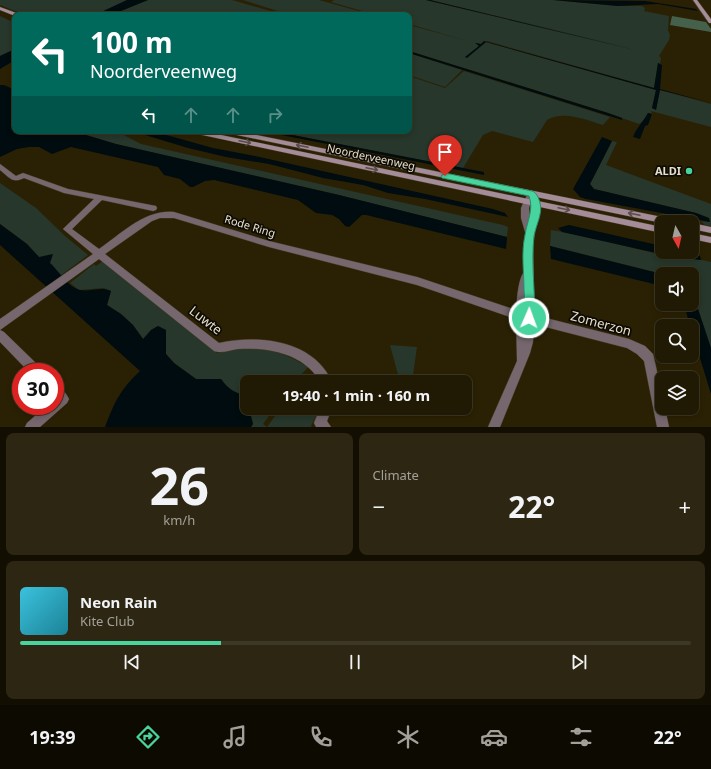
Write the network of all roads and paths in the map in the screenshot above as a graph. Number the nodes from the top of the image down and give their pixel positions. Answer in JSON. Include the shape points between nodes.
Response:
{"nodes":[{"id":1,"x":695,"y":0,"type":"edge"},
{"id":2,"x":0,"y":8,"type":"edge"},
{"id":3,"x":12,"y":13,"type":"edge"},
{"id":4,"x":711,"y":22,"type":"edge"},
{"id":5,"x":207,"y":134,"type":"edge"},
{"id":6,"x":242,"y":134,"type":"edge"},
{"id":7,"x":0,"y":166,"type":"edge"},
{"id":8,"x":532,"y":194,"type":"junction"},
{"id":9,"x":100,"y":197,"type":"junction"},
{"id":10,"x":526,"y":201,"type":"junction"},
{"id":11,"x":536,"y":203,"type":"junction"},
{"id":12,"x":153,"y":208,"type":"dead end"},
{"id":13,"x":655,"y":219,"type":"edge"},
{"id":14,"x":699,"y":227,"type":"edge"},
{"id":15,"x":655,"y":228,"type":"edge"},
{"id":16,"x":711,"y":230,"type":"edge"},
{"id":17,"x":699,"y":237,"type":"edge"},
{"id":18,"x":529,"y":238,"type":"junction"},
{"id":19,"x":711,"y":240,"type":"edge"},
{"id":20,"x":100,"y":254,"type":"junction"},
{"id":21,"x":525,"y":317,"type":"junction"},
{"id":22,"x":0,"y":325,"type":"edge"},
{"id":23,"x":0,"y":335,"type":"edge"},
{"id":24,"x":28,"y":363,"type":"edge"},
{"id":25,"x":323,"y":375,"type":"edge"},
{"id":26,"x":42,"y":415,"type":"edge"},
{"id":27,"x":323,"y":415,"type":"edge"},
{"id":28,"x":31,"y":427,"type":"edge"},
{"id":29,"x":325,"y":427,"type":"edge"},
{"id":30,"x":494,"y":427,"type":"edge"},
{"id":31,"x":664,"y":427,"type":"edge"}],
"edges":[{"from":1,"to":4,"type":"street"},
{"from":2,"to":3,"type":"street"},
{"from":5,"to":10,"type":"street","name":"Noorderveenweg","one_way":true},
{"from":8,"to":6,"type":"street","name":"Noorderveenweg","one_way":true},
{"from":7,"to":9,"type":"street","via":[[16,179],[23,175],[67,191]]},
{"from":8,"to":10,"type":"street"},
{"from":8,"to":11,"type":"street"},
{"from":13,"to":8,"type":"street","name":"Noorderveenweg","one_way":true},
{"from":9,"to":12,"type":"street"},
{"from":9,"to":20,"type":"street","name":"Luwte","via":[[67,230]]},
{"from":10,"to":11,"type":"street","name":"Noorderveenweg"},
{"from":10,"to":18,"type":"street","via":[[524,212]]},
{"from":11,"to":15,"type":"street","name":"Noorderveenweg","one_way":true},
{"from":11,"to":18,"type":"street"},
{"from":14,"to":16,"type":"street"},
{"from":17,"to":19,"type":"street"},
{"from":18,"to":21,"type":"street","via":[[530,291]]},
{"from":20,"to":21,"type":"street","name":"Rode Ring","via":[[153,216],[162,213],[269,244],[417,281]]},
{"from":20,"to":22,"type":"street","name":"Rode Ring"},
{"from":20,"to":25,"type":"street","name":"Luwte","via":[[218,348],[246,344],[278,348],[316,366]]},
{"from":21,"to":30,"type":"street","via":[[528,343]]},
{"from":21,"to":31,"type":"street","name":"Zomerzon","via":[[629,344],[641,350],[649,358]]},
{"from":23,"to":24,"type":"street"},
{"from":26,"to":28,"type":"street"},
{"from":27,"to":29,"type":"street","via":[[320,423]]}]}
